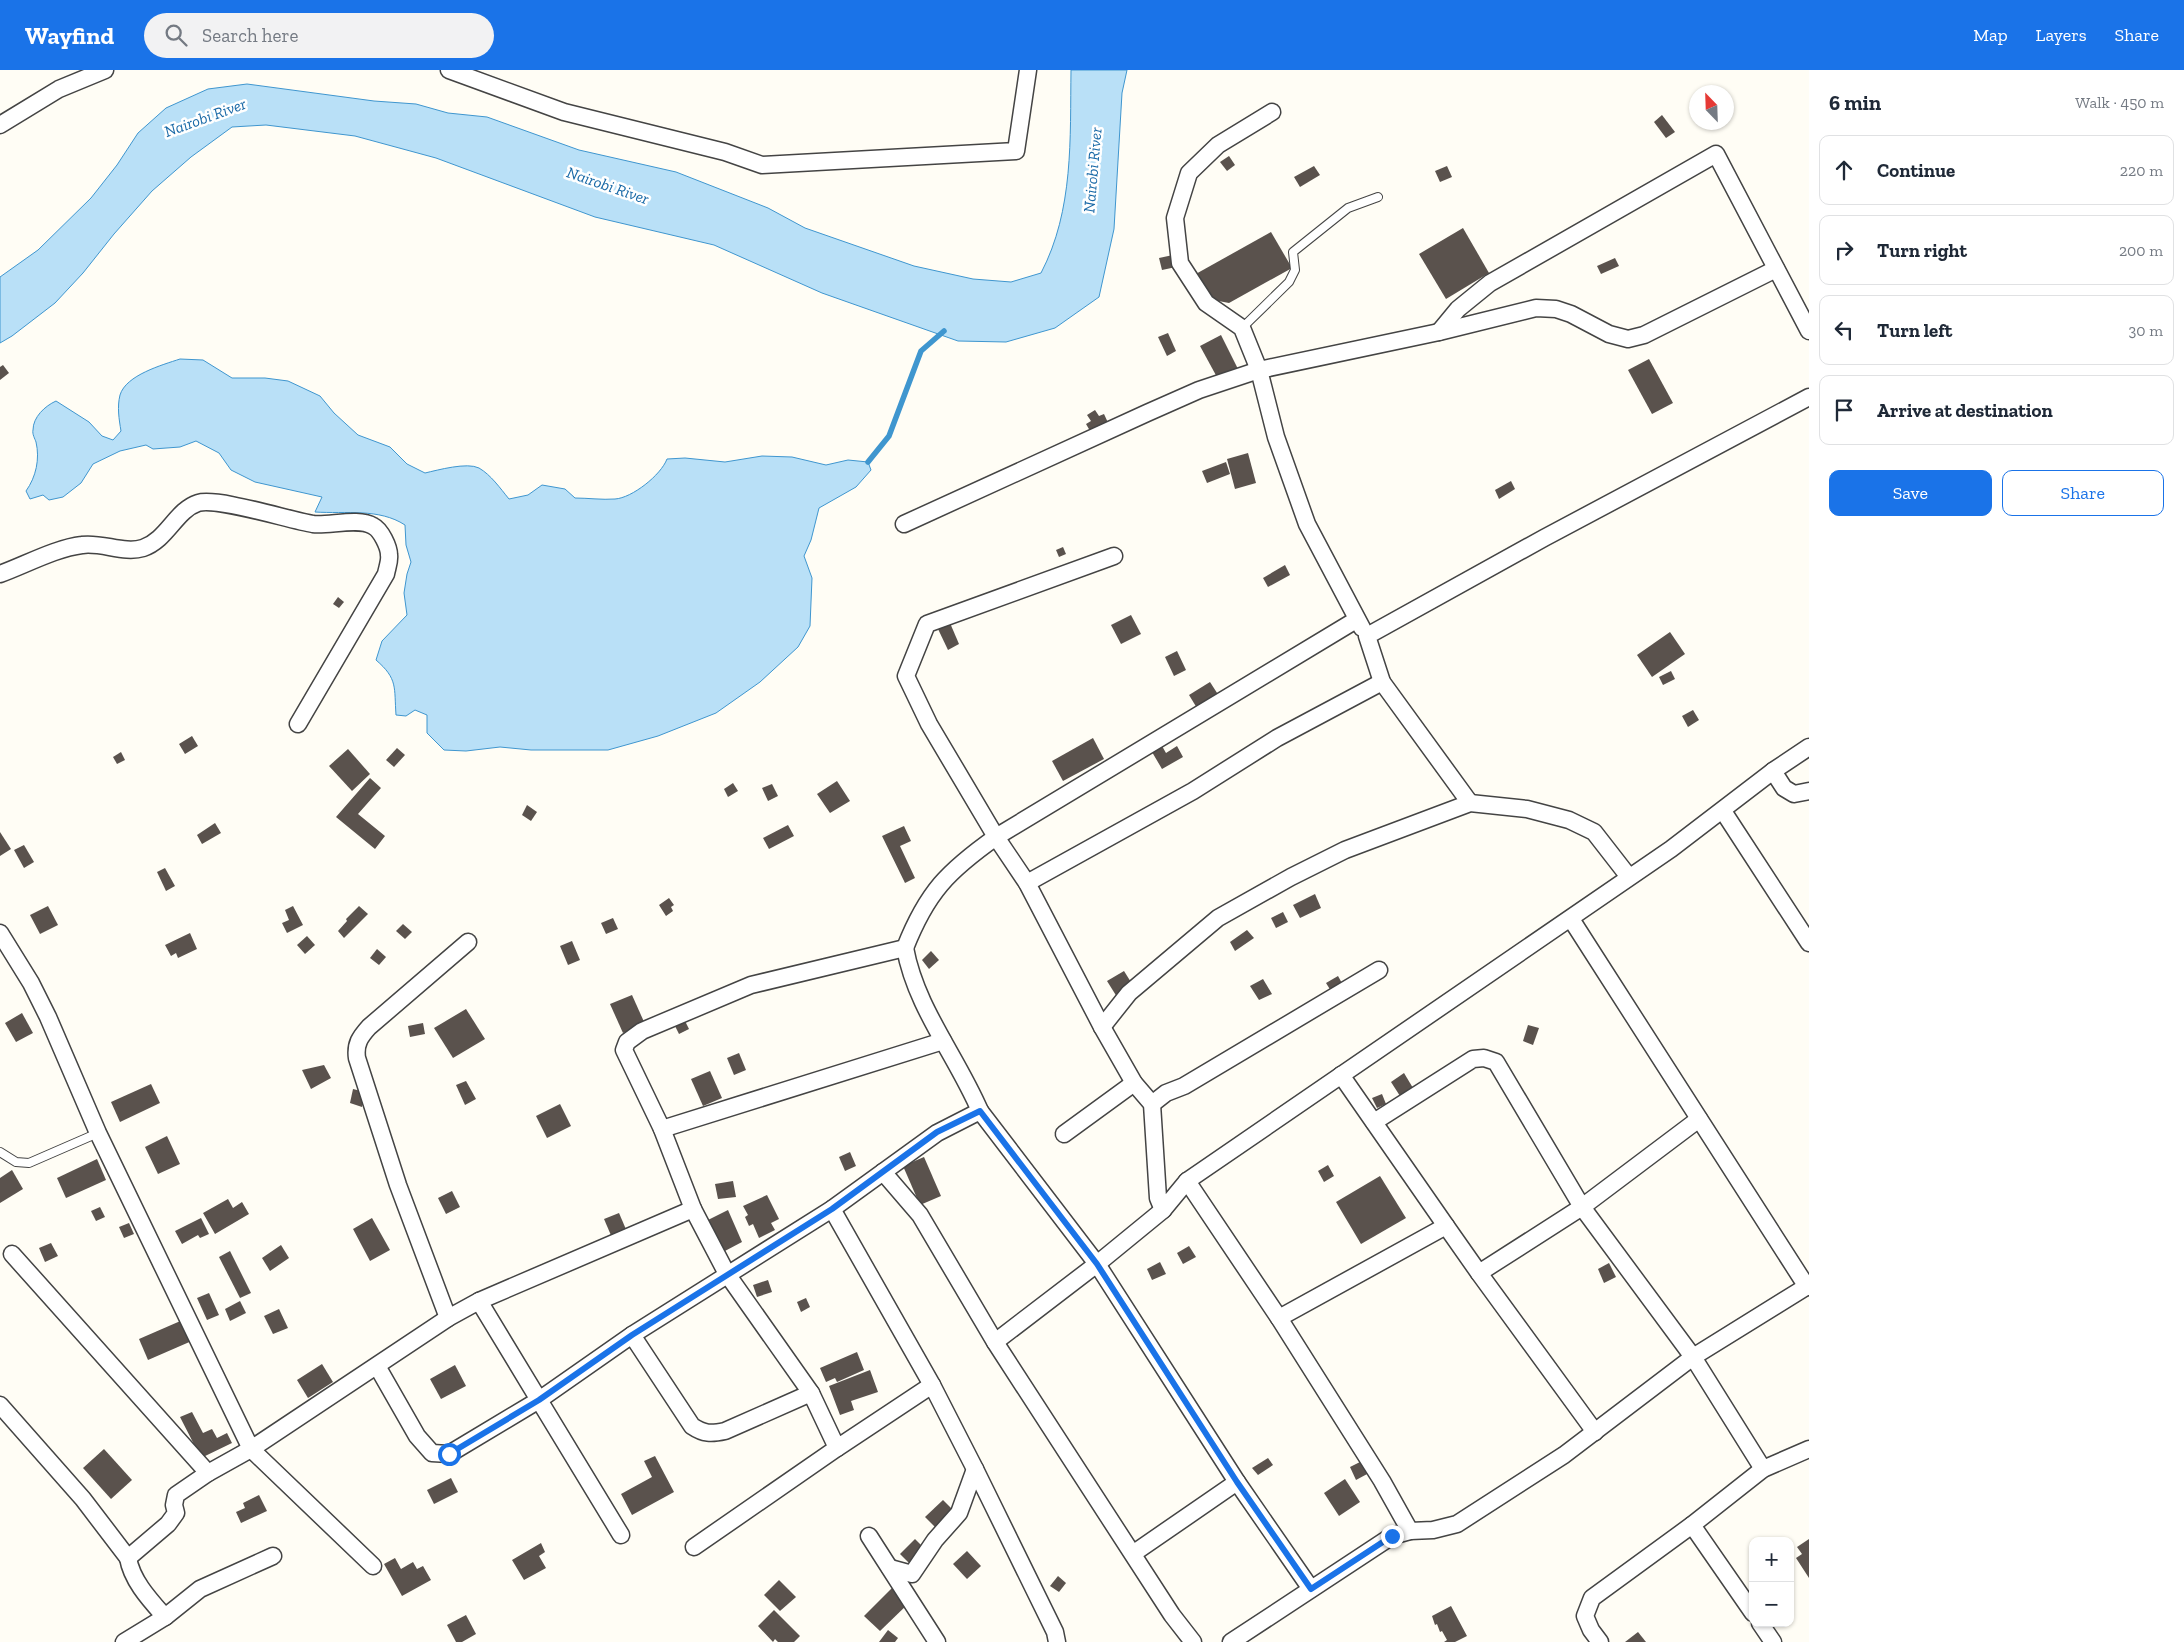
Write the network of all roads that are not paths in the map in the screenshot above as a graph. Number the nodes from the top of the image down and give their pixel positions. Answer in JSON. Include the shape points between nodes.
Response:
{"nodes":[{"id":1,"x":105,"y":70,"type":"edge"},
{"id":2,"x":449,"y":70,"type":"edge"},
{"id":3,"x":1028,"y":70,"type":"edge"},
{"id":4,"x":1272,"y":112,"type":"dead end"},
{"id":5,"x":0,"y":126,"type":"edge"},
{"id":6,"x":1378,"y":197,"type":"dead end"},
{"id":7,"x":1776,"y":269,"type":"junction"},
{"id":8,"x":1242,"y":328,"type":"junction"},
{"id":9,"x":1809,"y":331,"type":"edge"},
{"id":10,"x":1439,"y":332,"type":"junction"},
{"id":11,"x":1259,"y":370,"type":"junction"},
{"id":12,"x":1809,"y":397,"type":"edge"},
{"id":13,"x":904,"y":524,"type":"dead end"},
{"id":14,"x":1114,"y":556,"type":"dead end"},
{"id":15,"x":0,"y":574,"type":"edge"},
{"id":16,"x":1356,"y":620,"type":"junction"},
{"id":17,"x":1367,"y":636,"type":"junction"},
{"id":18,"x":1382,"y":682,"type":"junction"},
{"id":19,"x":298,"y":724,"type":"dead end"},
{"id":20,"x":1809,"y":747,"type":"edge"},
{"id":21,"x":1773,"y":771,"type":"junction"},
{"id":22,"x":1809,"y":791,"type":"edge"},
{"id":23,"x":1470,"y":803,"type":"junction"},
{"id":24,"x":1722,"y":811,"type":"junction"},
{"id":25,"x":996,"y":837,"type":"junction"},
{"id":26,"x":1630,"y":877,"type":"junction"},
{"id":27,"x":1027,"y":883,"type":"junction"},
{"id":28,"x":1571,"y":919,"type":"junction"},
{"id":29,"x":0,"y":933,"type":"edge"},
{"id":30,"x":468,"y":942,"type":"dead end"},
{"id":31,"x":1809,"y":943,"type":"edge"},
{"id":32,"x":905,"y":948,"type":"junction"},
{"id":33,"x":1378,"y":970,"type":"dead end"},
{"id":34,"x":1102,"y":1027,"type":"junction"},
{"id":35,"x":943,"y":1041,"type":"junction"},
{"id":36,"x":1342,"y":1075,"type":"junction"},
{"id":37,"x":1134,"y":1083,"type":"junction"},
{"id":38,"x":1152,"y":1104,"type":"junction"},
{"id":39,"x":980,"y":1111,"type":"junction"},
{"id":40,"x":1699,"y":1120,"type":"junction"},
{"id":41,"x":1374,"y":1122,"type":"junction"},
{"id":42,"x":662,"y":1129,"type":"junction"},
{"id":43,"x":98,"y":1133,"type":"junction"},
{"id":44,"x":1064,"y":1134,"type":"dead end"},
{"id":45,"x":0,"y":1152,"type":"edge"},
{"id":46,"x":884,"y":1172,"type":"junction"},
{"id":47,"x":1187,"y":1181,"type":"junction"},
{"id":48,"x":1582,"y":1207,"type":"junction"},
{"id":49,"x":693,"y":1209,"type":"junction"},
{"id":50,"x":832,"y":1209,"type":"junction"},
{"id":51,"x":1163,"y":1210,"type":"junction"},
{"id":52,"x":1446,"y":1226,"type":"junction"},
{"id":53,"x":12,"y":1254,"type":"dead end"},
{"id":54,"x":1097,"y":1264,"type":"junction"},
{"id":55,"x":1479,"y":1273,"type":"junction"},
{"id":56,"x":727,"y":1274,"type":"junction"},
{"id":57,"x":1808,"y":1286,"type":"edge"},
{"id":58,"x":479,"y":1301,"type":"junction"},
{"id":59,"x":448,"y":1318,"type":"junction"},
{"id":60,"x":1279,"y":1318,"type":"junction"},
{"id":61,"x":632,"y":1335,"type":"junction"},
{"id":62,"x":995,"y":1342,"type":"junction"},
{"id":63,"x":1693,"y":1357,"type":"junction"},
{"id":64,"x":377,"y":1366,"type":"junction"},
{"id":65,"x":932,"y":1385,"type":"junction"},
{"id":66,"x":811,"y":1393,"type":"junction"},
{"id":67,"x":539,"y":1400,"type":"junction"},
{"id":68,"x":0,"y":1405,"type":"edge"},
{"id":69,"x":1595,"y":1432,"type":"junction"},
{"id":70,"x":837,"y":1448,"type":"junction"},
{"id":71,"x":1809,"y":1448,"type":"edge"},
{"id":72,"x":251,"y":1450,"type":"junction"},
{"id":73,"x":976,"y":1469,"type":"junction"},
{"id":74,"x":1763,"y":1469,"type":"junction"},
{"id":75,"x":208,"y":1473,"type":"junction"},
{"id":76,"x":1237,"y":1482,"type":"junction"},
{"id":77,"x":1692,"y":1525,"type":"junction"},
{"id":78,"x":1410,"y":1531,"type":"junction"},
{"id":79,"x":621,"y":1535,"type":"dead end"},
{"id":80,"x":869,"y":1536,"type":"dead end"},
{"id":81,"x":694,"y":1547,"type":"dead end"},
{"id":82,"x":1134,"y":1553,"type":"junction"},
{"id":83,"x":273,"y":1556,"type":"dead end"},
{"id":84,"x":128,"y":1558,"type":"junction"},
{"id":85,"x":373,"y":1566,"type":"dead end"},
{"id":86,"x":890,"y":1568,"type":"junction"},
{"id":87,"x":1311,"y":1589,"type":"junction"},
{"id":88,"x":1749,"y":1607,"type":"edge"},
{"id":89,"x":165,"y":1617,"type":"junction"},
{"id":90,"x":1763,"y":1627,"type":"edge"},
{"id":91,"x":124,"y":1642,"type":"edge"},
{"id":92,"x":937,"y":1642,"type":"edge"},
{"id":93,"x":1057,"y":1642,"type":"edge"},
{"id":94,"x":1194,"y":1642,"type":"edge"},
{"id":95,"x":1231,"y":1642,"type":"edge"},
{"id":96,"x":1600,"y":1642,"type":"edge"},
{"id":97,"x":1773,"y":1642,"type":"edge"}],
"edges":[{"from":1,"to":5,"type":"street","via":[[59,89]]},
{"from":2,"to":3,"type":"street","via":[[564,112],[725,152],[762,166],[1016,151]]},
{"from":4,"to":8,"type":"street","via":[[1218,145],[1188,173],[1175,218],[1180,263],[1206,303]]},
{"from":6,"to":8,"type":"lane","via":[[1348,208],[1293,252],[1295,270],[1289,282]]},
{"from":7,"to":9,"type":"street"},
{"from":7,"to":10,"type":"street","via":[[1644,335],[1628,339],[1609,334],[1571,314],[1536,308]]},
{"from":7,"to":10,"type":"street","via":[[1716,154],[1490,283],[1458,309]]},
{"from":8,"to":11,"type":"street"},
{"from":10,"to":11,"type":"street"},
{"from":11,"to":13,"type":"street","via":[[1199,390]]},
{"from":11,"to":16,"type":"street","via":[[1276,437],[1307,524]]},
{"from":12,"to":17,"type":"street"},
{"from":14,"to":25,"type":"street","via":[[927,624],[906,676],[928,724]]},
{"from":15,"to":19,"type":"street","via":[[83,544],[141,549],[155,542],[198,502],[265,512],[318,525],[361,523],[374,526],[389,555],[386,574]]},
{"from":16,"to":17,"type":"street"},
{"from":16,"to":25,"type":"street"},
{"from":17,"to":18,"type":"street"},
{"from":18,"to":23,"type":"street"},
{"from":18,"to":27,"type":"street","via":[[1277,738],[1193,791]]},
{"from":20,"to":21,"type":"street"},
{"from":21,"to":22,"type":"street","via":[[1784,788],[1794,794]]},
{"from":21,"to":24,"type":"street"},
{"from":23,"to":26,"type":"street","via":[[1527,809],[1569,820],[1594,832]]},
{"from":23,"to":34,"type":"street","via":[[1345,850],[1218,918],[1129,993]]},
{"from":24,"to":26,"type":"street"},
{"from":24,"to":31,"type":"street"},
{"from":25,"to":27,"type":"street"},
{"from":25,"to":32,"type":"street","via":[[964,860],[938,885],[916,919]]},
{"from":26,"to":28,"type":"street"},
{"from":27,"to":34,"type":"street"},
{"from":28,"to":36,"type":"street"},
{"from":28,"to":40,"type":"street"},
{"from":29,"to":43,"type":"street","via":[[31,982]]},
{"from":30,"to":59,"type":"street","via":[[369,1027],[356,1047],[398,1185]]},
{"from":32,"to":35,"type":"street","via":[[914,984]]},
{"from":32,"to":42,"type":"street","via":[[751,984],[642,1032],[627,1042],[624,1050]]},
{"from":33,"to":38,"type":"street"},
{"from":34,"to":37,"type":"street"},
{"from":35,"to":39,"type":"street","via":[[955,1058]]},
{"from":35,"to":42,"type":"street"},
{"from":36,"to":41,"type":"street"},
{"from":36,"to":47,"type":"street"},
{"from":37,"to":38,"type":"street"},
{"from":37,"to":44,"type":"street"},
{"from":38,"to":51,"type":"street","via":[[1158,1198]]},
{"from":39,"to":46,"type":"street","via":[[937,1132]]},
{"from":39,"to":54,"type":"street"},
{"from":40,"to":48,"type":"street"},
{"from":40,"to":57,"type":"street"},
{"from":41,"to":48,"type":"street","via":[[1473,1059],[1496,1062]]},
{"from":41,"to":52,"type":"street"},
{"from":42,"to":49,"type":"street"},
{"from":43,"to":45,"type":"lane","via":[[29,1163],[16,1162]]},
{"from":43,"to":72,"type":"street"},
{"from":46,"to":50,"type":"street"},
{"from":46,"to":62,"type":"street","via":[[920,1215]]},
{"from":47,"to":51,"type":"street"},
{"from":47,"to":60,"type":"street"},
{"from":48,"to":55,"type":"street"},
{"from":48,"to":63,"type":"street"},
{"from":49,"to":56,"type":"street"},
{"from":49,"to":58,"type":"street"},
{"from":50,"to":56,"type":"street"},
{"from":50,"to":65,"type":"street"},
{"from":51,"to":54,"type":"street"},
{"from":52,"to":55,"type":"street"},
{"from":52,"to":60,"type":"street"},
{"from":53,"to":75,"type":"street"},
{"from":54,"to":62,"type":"street"},
{"from":54,"to":76,"type":"street"},
{"from":55,"to":69,"type":"street"},
{"from":56,"to":61,"type":"street"},
{"from":56,"to":66,"type":"street"},
{"from":57,"to":63,"type":"street"},
{"from":58,"to":59,"type":"street"},
{"from":58,"to":67,"type":"street"},
{"from":59,"to":64,"type":"street"},
{"from":60,"to":78,"type":"street"},
{"from":61,"to":66,"type":"street","via":[[692,1426],[702,1433],[725,1431]]},
{"from":61,"to":67,"type":"street"},
{"from":62,"to":82,"type":"street"},
{"from":63,"to":69,"type":"street"},
{"from":63,"to":74,"type":"street"},
{"from":64,"to":67,"type":"street","via":[[417,1436],[432,1453],[449,1454]]},
{"from":64,"to":72,"type":"street"},
{"from":65,"to":70,"type":"street"},
{"from":65,"to":73,"type":"street"},
{"from":66,"to":70,"type":"street"},
{"from":67,"to":79,"type":"street"},
{"from":68,"to":84,"type":"street","via":[[83,1499]]},
{"from":69,"to":78,"type":"street","via":[[1457,1524]]},
{"from":70,"to":81,"type":"street"},
{"from":71,"to":74,"type":"street"},
{"from":72,"to":75,"type":"street"},
{"from":72,"to":85,"type":"street"},
{"from":73,"to":86,"type":"street","via":[[959,1512],[912,1574]]},
{"from":73,"to":93,"type":"street"},
{"from":74,"to":77,"type":"street"},
{"from":75,"to":84,"type":"street","via":[[176,1495],[176,1513],[168,1524]]},
{"from":76,"to":82,"type":"street"},
{"from":76,"to":87,"type":"street"},
{"from":77,"to":88,"type":"street"},
{"from":77,"to":96,"type":"street","via":[[1592,1598],[1585,1616]]},
{"from":78,"to":87,"type":"street","via":[[1392,1536]]},
{"from":80,"to":86,"type":"street"},
{"from":82,"to":94,"type":"street","via":[[1172,1615]]},
{"from":83,"to":89,"type":"street","via":[[200,1589]]},
{"from":84,"to":89,"type":"street","via":[[131,1572]]},
{"from":86,"to":92,"type":"street"},
{"from":87,"to":95,"type":"street"},
{"from":89,"to":91,"type":"street"},
{"from":90,"to":97,"type":"street"}]}
